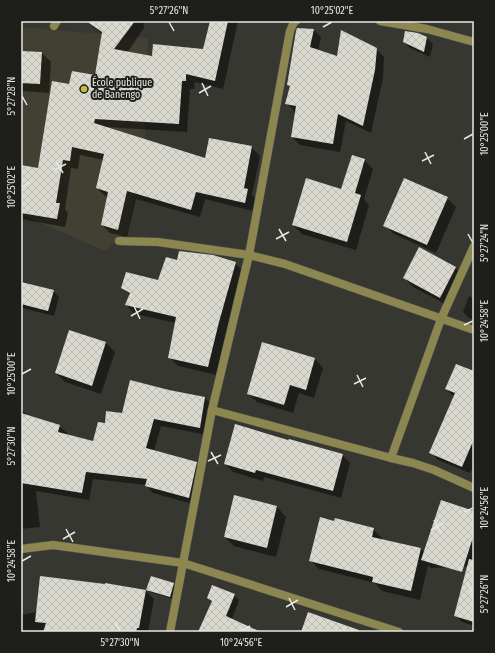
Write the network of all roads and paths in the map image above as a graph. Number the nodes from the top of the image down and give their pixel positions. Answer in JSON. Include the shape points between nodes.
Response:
{"nodes":[{"id":1,"x":296,"y":21,"type":"edge"},
{"id":2,"x":380,"y":21,"type":"edge"},
{"id":3,"x":474,"y":42,"type":"edge"},
{"id":4,"x":118,"y":241,"type":"dead end"},
{"id":5,"x":474,"y":246,"type":"edge"},
{"id":6,"x":249,"y":255,"type":"junction"},
{"id":7,"x":441,"y":318,"type":"junction"},
{"id":8,"x":474,"y":330,"type":"edge"},
{"id":9,"x":212,"y":410,"type":"junction"},
{"id":10,"x":390,"y":458,"type":"junction"},
{"id":11,"x":474,"y":488,"type":"edge"},
{"id":12,"x":21,"y":549,"type":"edge"},
{"id":13,"x":183,"y":563,"type":"junction"},
{"id":14,"x":170,"y":632,"type":"edge"},
{"id":15,"x":399,"y":632,"type":"edge"}],
"edges":[{"from":1,"to":6,"type":"street","via":[[290,31]]},
{"from":2,"to":3,"type":"street","via":[[427,29]]},
{"from":4,"to":6,"type":"street","via":[[158,242]]},
{"from":5,"to":7,"type":"street"},
{"from":6,"to":7,"type":"street","via":[[285,264]]},
{"from":6,"to":9,"type":"street"},
{"from":7,"to":8,"type":"street"},
{"from":7,"to":10,"type":"street"},
{"from":9,"to":10,"type":"street"},
{"from":9,"to":13,"type":"street"},
{"from":10,"to":11,"type":"street","via":[[434,470]]},
{"from":12,"to":13,"type":"street","via":[[54,545]]},
{"from":13,"to":14,"type":"street"},
{"from":13,"to":15,"type":"street"}]}
